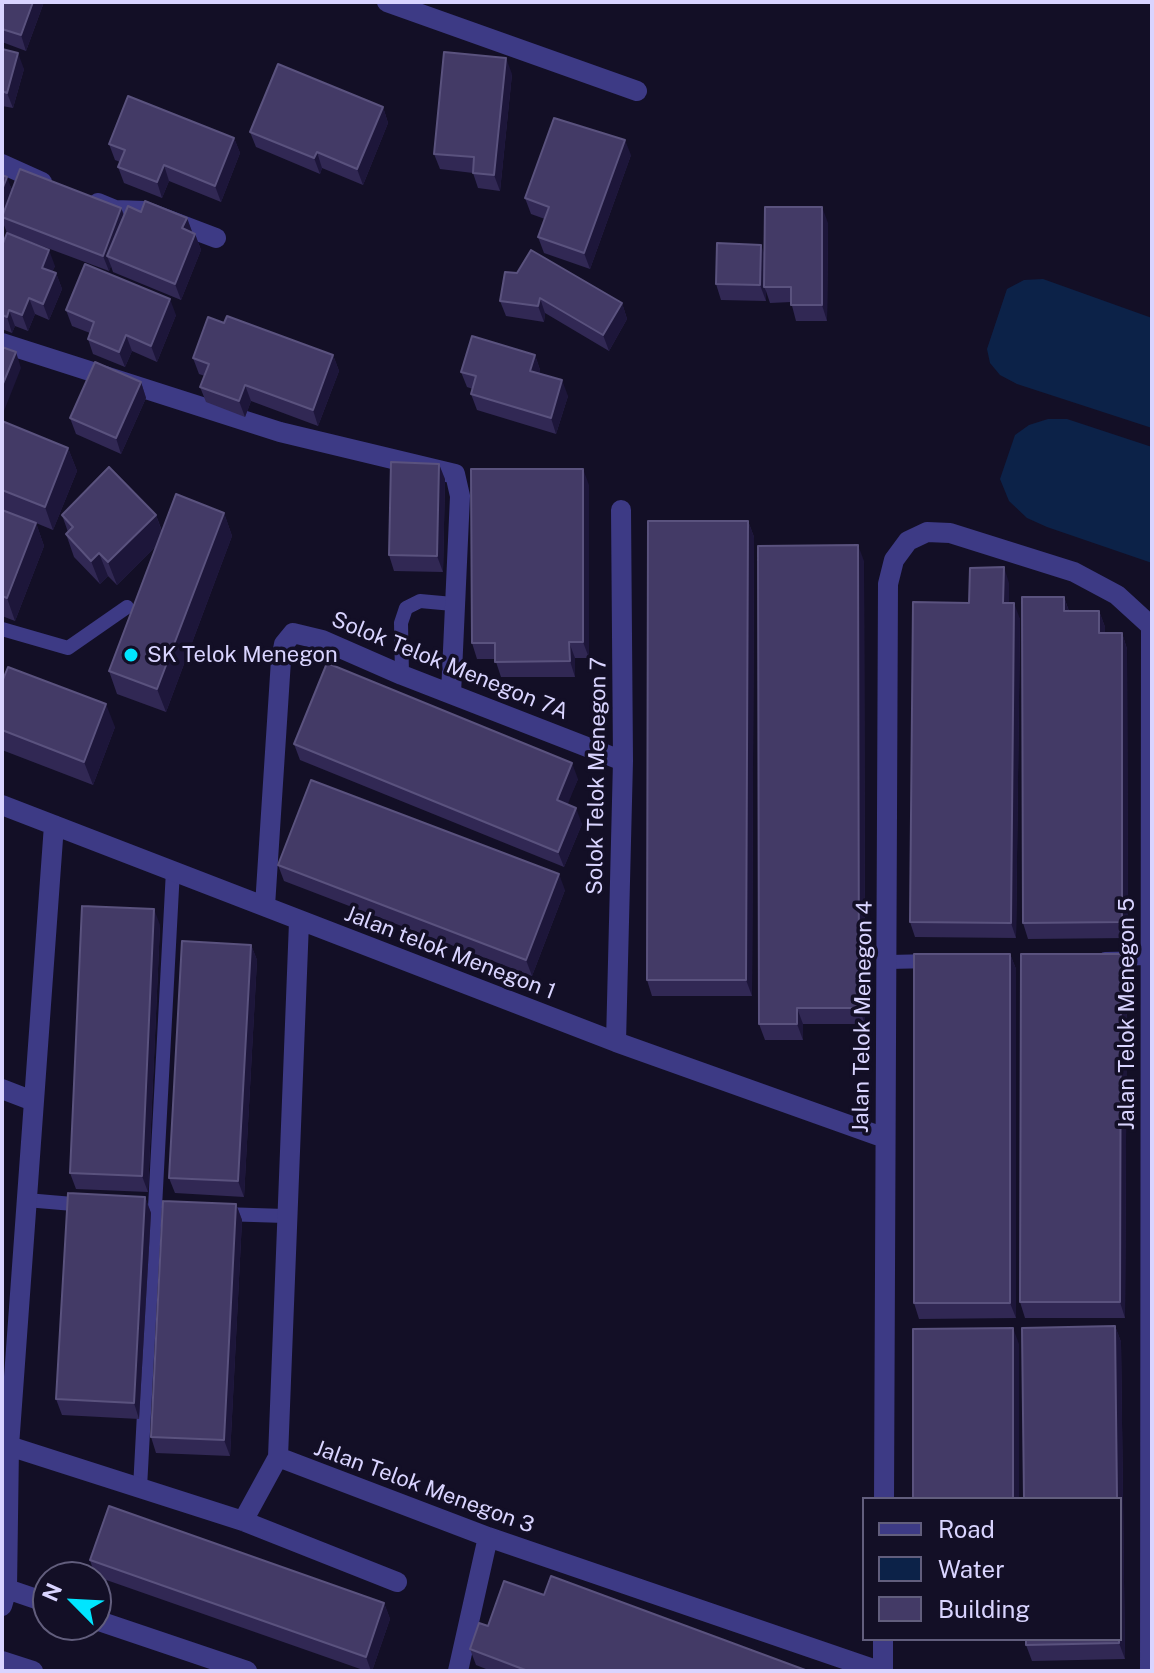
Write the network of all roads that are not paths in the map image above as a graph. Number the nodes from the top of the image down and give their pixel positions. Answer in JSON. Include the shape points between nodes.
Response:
{"nodes":[{"id":1,"x":387,"y":2,"type":"edge"},
{"id":2,"x":637,"y":91,"type":"dead end"},
{"id":3,"x":2,"y":164,"type":"edge"},
{"id":4,"x":216,"y":238,"type":"dead end"},
{"id":5,"x":2,"y":343,"type":"edge"},
{"id":6,"x":621,"y":510,"type":"dead end"},
{"id":7,"x":908,"y":541,"type":"joint"},
{"id":8,"x":453,"y":604,"type":"junction"},
{"id":9,"x":127,"y":607,"type":"dead end"},
{"id":10,"x":2,"y":629,"type":"edge"},
{"id":11,"x":402,"y":675,"type":"junction"},
{"id":12,"x":451,"y":694,"type":"junction"},
{"id":13,"x":623,"y":761,"type":"junction"},
{"id":14,"x":2,"y":805,"type":"edge"},
{"id":15,"x":54,"y":825,"type":"junction"},
{"id":16,"x":173,"y":870,"type":"junction"},
{"id":17,"x":265,"y":906,"type":"junction"},
{"id":18,"x":299,"y":922,"type":"junction"},
{"id":19,"x":1151,"y":958,"type":"edge"},
{"id":20,"x":1089,"y":959,"type":"edge"},
{"id":21,"x":950,"y":961,"type":"edge"},
{"id":22,"x":889,"y":962,"type":"junction"},
{"id":23,"x":616,"y":1042,"type":"junction"},
{"id":24,"x":1151,"y":1086,"type":"edge"},
{"id":25,"x":2,"y":1089,"type":"edge"},
{"id":26,"x":33,"y":1101,"type":"junction"},
{"id":27,"x":885,"y":1138,"type":"junction"},
{"id":28,"x":26,"y":1200,"type":"junction"},
{"id":29,"x":99,"y":1207,"type":"edge"},
{"id":30,"x":200,"y":1213,"type":"edge"},
{"id":31,"x":285,"y":1216,"type":"junction"},
{"id":32,"x":9,"y":1446,"type":"junction"},
{"id":33,"x":278,"y":1457,"type":"junction"},
{"id":34,"x":140,"y":1488,"type":"junction"},
{"id":35,"x":884,"y":1497,"type":"edge"},
{"id":36,"x":243,"y":1521,"type":"junction"},
{"id":37,"x":488,"y":1537,"type":"junction"},
{"id":38,"x":397,"y":1582,"type":"dead end"},
{"id":39,"x":5,"y":1598,"type":"edge"},
{"id":40,"x":32,"y":1601,"type":"edge"},
{"id":41,"x":112,"y":1625,"type":"edge"},
{"id":42,"x":883,"y":1641,"type":"edge"},
{"id":43,"x":2,"y":1661,"type":"edge"},
{"id":44,"x":852,"y":1666,"type":"edge"},
{"id":45,"x":33,"y":1671,"type":"edge"},
{"id":46,"x":247,"y":1671,"type":"edge"},
{"id":47,"x":458,"y":1671,"type":"edge"},
{"id":48,"x":881,"y":1671,"type":"edge"},
{"id":49,"x":1150,"y":1671,"type":"edge"}],
"edges":[{"from":1,"to":2,"type":"street"},
{"from":3,"to":4,"type":"street","via":[[115,210],[145,211]]},
{"from":5,"to":8,"type":"street","via":[[280,432],[455,474],[460,496]]},
{"from":6,"to":13,"type":"street","name":"Solok Telok Menegon 7"},
{"from":7,"to":19,"type":"street","name":"Jalan Telok Menegon 5","via":[[927,532],[950,533],[1074,572],[1117,595],[1151,626]]},
{"from":7,"to":22,"type":"street","name":"Jalan Telok Menegon 4","via":[[894,560],[888,584]]},
{"from":8,"to":11,"type":"lane","via":[[420,601],[406,608],[401,623]]},
{"from":8,"to":12,"type":"street"},
{"from":9,"to":10,"type":"lane","via":[[68,648]]},
{"from":11,"to":12,"type":"street","name":"Solok Telok Menegon 7A"},
{"from":11,"to":17,"type":"street","name":"Solok Telok Menegon 7A","via":[[306,634],[293,633],[284,644]]},
{"from":12,"to":13,"type":"street","name":"Solok Telok Menegon 7A"},
{"from":13,"to":23,"type":"street","name":"Solok Telok Menegon 7"},
{"from":14,"to":15,"type":"street","name":"Jalan telok Menegon 1"},
{"from":15,"to":16,"type":"street","name":"Jalan telok Menegon 1"},
{"from":15,"to":26,"type":"street"},
{"from":16,"to":17,"type":"street","name":"Jalan telok Menegon 1"},
{"from":16,"to":34,"type":"lane"},
{"from":17,"to":18,"type":"street","name":"Jalan telok Menegon 1"},
{"from":18,"to":23,"type":"street","name":"Jalan telok Menegon 1"},
{"from":18,"to":31,"type":"street","name":"Jalan Telok Menegon 3"},
{"from":19,"to":20,"type":"lane"},
{"from":19,"to":24,"type":"street","name":"Jalan Telok Menegon 5"},
{"from":21,"to":22,"type":"lane"},
{"from":22,"to":27,"type":"street","name":"Jalan Telok Menegon 4"},
{"from":23,"to":27,"type":"street","name":"Jalan telok Menegon 1"},
{"from":24,"to":49,"type":"street","name":"Jalan Telok Menegon 5"},
{"from":25,"to":26,"type":"street"},
{"from":26,"to":28,"type":"street"},
{"from":27,"to":35,"type":"street","name":"Jalan Telok Menegon 4"},
{"from":28,"to":29,"type":"lane"},
{"from":28,"to":32,"type":"street"},
{"from":30,"to":31,"type":"lane"},
{"from":31,"to":33,"type":"street","name":"Jalan Telok Menegon 3"},
{"from":32,"to":34,"type":"street"},
{"from":32,"to":39,"type":"street"},
{"from":33,"to":36,"type":"street"},
{"from":33,"to":37,"type":"street","name":"Jalan Telok Menegon 3"},
{"from":34,"to":36,"type":"street"},
{"from":36,"to":38,"type":"street"},
{"from":37,"to":44,"type":"street","name":"Jalan Telok Menegon 3"},
{"from":37,"to":47,"type":"street"},
{"from":39,"to":40,"type":"street"},
{"from":41,"to":46,"type":"street"},
{"from":42,"to":48,"type":"street"},
{"from":43,"to":45,"type":"street"},
{"from":44,"to":48,"type":"street","name":"Jalan Telok Menegon 3"}]}
